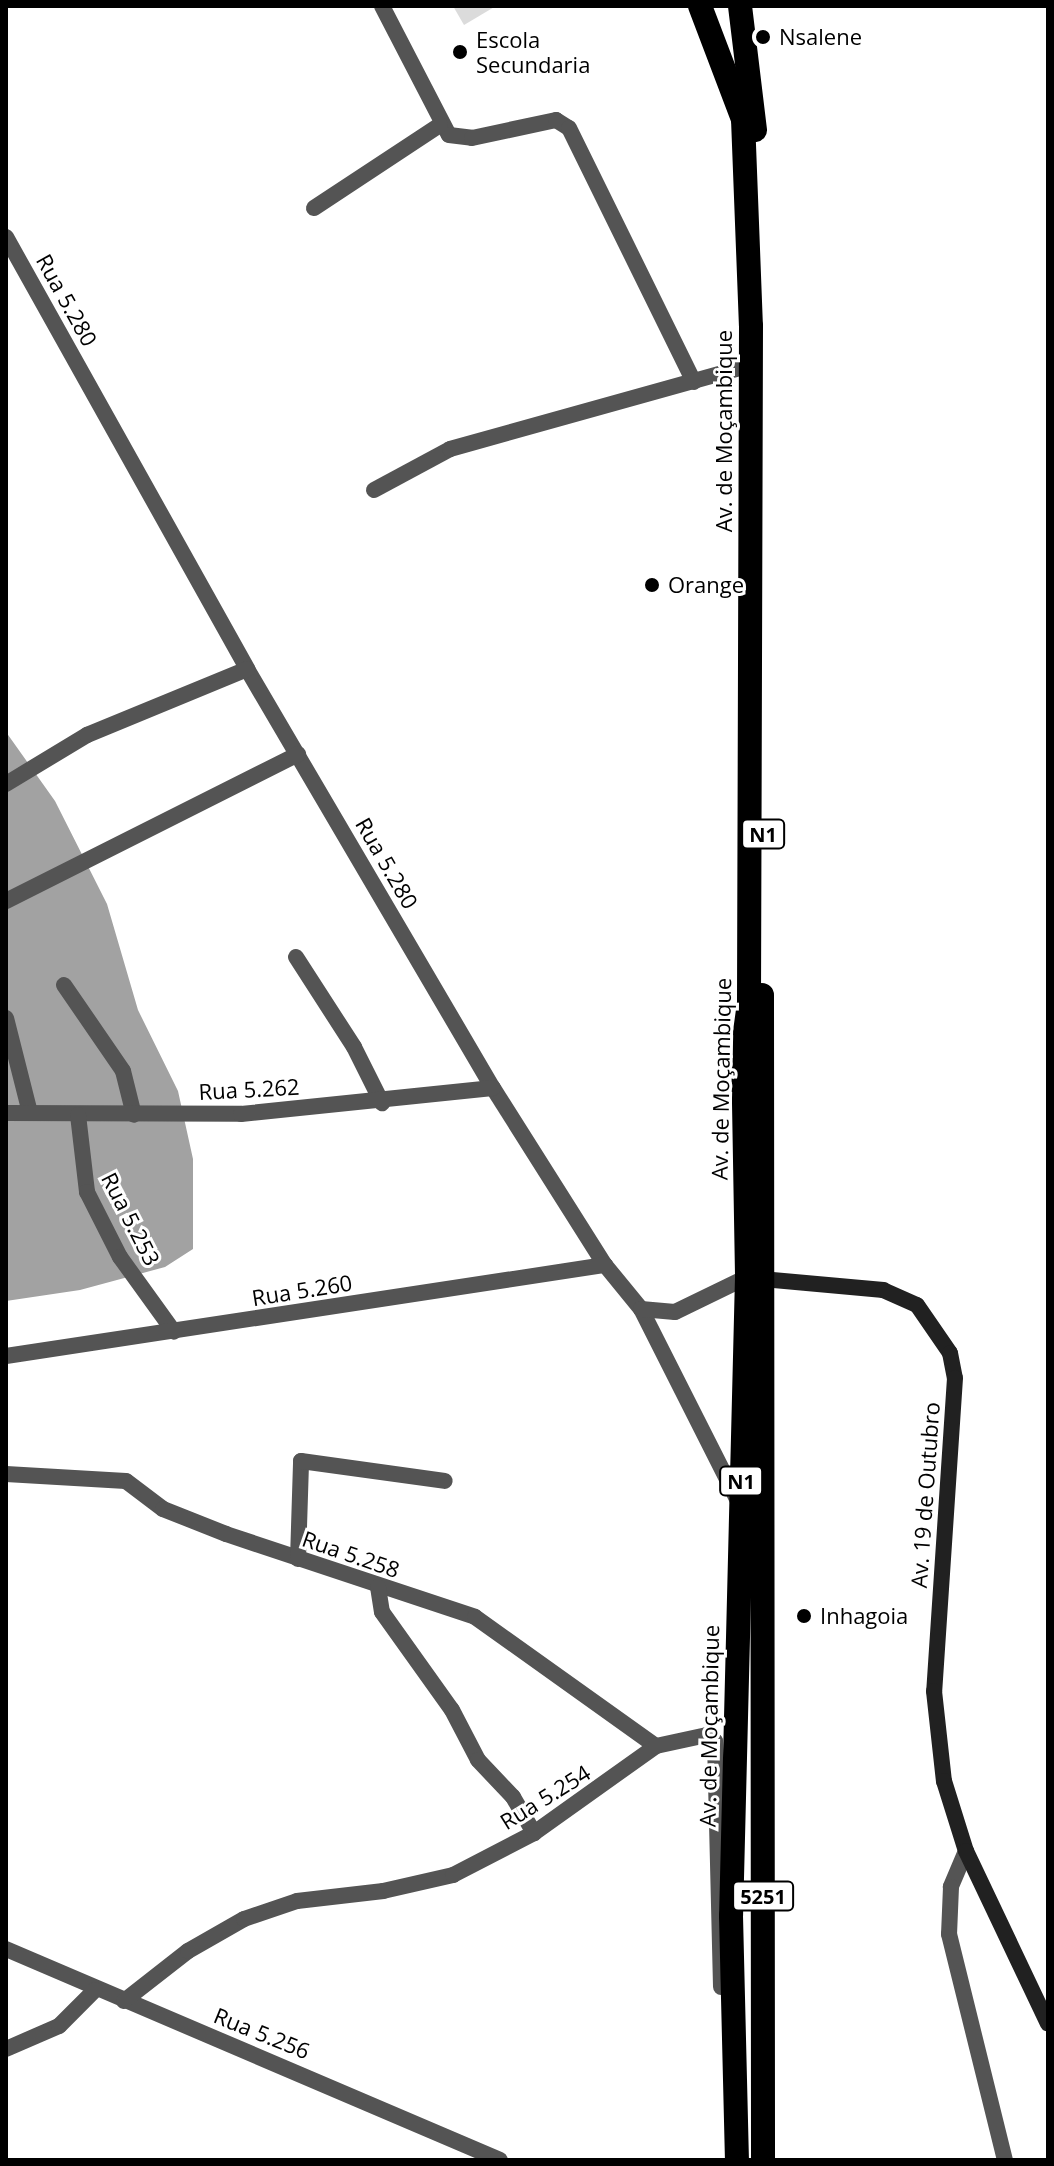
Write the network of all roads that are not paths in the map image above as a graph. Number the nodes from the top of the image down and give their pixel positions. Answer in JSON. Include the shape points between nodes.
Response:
{"nodes":[{"id":1,"x":382,"y":6,"type":"edge"},
{"id":2,"x":700,"y":6,"type":"edge"},
{"id":3,"x":740,"y":6,"type":"edge"},
{"id":4,"x":440,"y":125,"type":"junction"},
{"id":5,"x":314,"y":208,"type":"dead end"},
{"id":6,"x":6,"y":237,"type":"edge"},
{"id":7,"x":750,"y":365,"type":"junction"},
{"id":8,"x":694,"y":382,"type":"junction"},
{"id":9,"x":374,"y":490,"type":"dead end"},
{"id":10,"x":247,"y":669,"type":"junction"},
{"id":11,"x":298,"y":754,"type":"junction"},
{"id":12,"x":6,"y":784,"type":"edge"},
{"id":13,"x":6,"y":901,"type":"edge"},
{"id":14,"x":296,"y":957,"type":"dead end"},
{"id":15,"x":64,"y":985,"type":"dead end"},
{"id":16,"x":6,"y":1018,"type":"edge"},
{"id":17,"x":493,"y":1088,"type":"junction"},
{"id":18,"x":382,"y":1103,"type":"junction"},
{"id":19,"x":6,"y":1113,"type":"edge"},
{"id":20,"x":30,"y":1113,"type":"junction"},
{"id":21,"x":78,"y":1115,"type":"junction"},
{"id":22,"x":134,"y":1115,"type":"junction"},
{"id":23,"x":605,"y":1265,"type":"junction"},
{"id":24,"x":756,"y":1279,"type":"junction"},
{"id":25,"x":641,"y":1309,"type":"junction"},
{"id":26,"x":174,"y":1332,"type":"junction"},
{"id":27,"x":6,"y":1356,"type":"edge"},
{"id":28,"x":6,"y":1474,"type":"edge"},
{"id":29,"x":445,"y":1481,"type":"dead end"},
{"id":30,"x":740,"y":1504,"type":"junction"},
{"id":31,"x":298,"y":1559,"type":"junction"},
{"id":32,"x":378,"y":1587,"type":"junction"},
{"id":33,"x":762,"y":1632,"type":"joint"},
{"id":34,"x":656,"y":1746,"type":"junction"},
{"id":35,"x":534,"y":1833,"type":"junction"},
{"id":36,"x":966,"y":1851,"type":"junction"},
{"id":37,"x":731,"y":1916,"type":"joint"},
{"id":38,"x":6,"y":1949,"type":"edge"},
{"id":39,"x":95,"y":1990,"type":"junction"},
{"id":40,"x":124,"y":2001,"type":"junction"},
{"id":41,"x":1048,"y":2024,"type":"edge"},
{"id":42,"x":733,"y":2035,"type":"junction"},
{"id":43,"x":6,"y":2049,"type":"edge"},
{"id":44,"x":500,"y":2160,"type":"edge"},
{"id":45,"x":737,"y":2160,"type":"edge"},
{"id":46,"x":763,"y":2160,"type":"edge"},
{"id":47,"x":1005,"y":2160,"type":"edge"}],
"edges":[{"from":1,"to":4,"type":"street"},
{"from":2,"to":7,"type":"highway","name":"Av. de Moçambique","number":"N1","via":[[743,119]]},
{"from":3,"to":24,"type":"highway","name":"Av. de Moçambique","number":"N1","via":[[755,119],[763,323]]},
{"from":4,"to":5,"type":"street"},
{"from":4,"to":8,"type":"street","via":[[449,135],[472,138],[556,120],[569,128]]},
{"from":6,"to":10,"type":"street","name":"Rua 5.280"},
{"from":7,"to":8,"type":"street"},
{"from":7,"to":24,"type":"highway","name":"Av. de Moçambique","number":"N1","via":[[749,987],[743,1046]]},
{"from":8,"to":9,"type":"street","via":[[450,449]]},
{"from":10,"to":11,"type":"street","name":"Rua 5.280"},
{"from":10,"to":12,"type":"street","via":[[87,735]]},
{"from":11,"to":13,"type":"street"},
{"from":11,"to":17,"type":"street","name":"Rua 5.280"},
{"from":14,"to":18,"type":"street","via":[[354,1047]]},
{"from":15,"to":22,"type":"street","via":[[123,1071]]},
{"from":16,"to":20,"type":"street"},
{"from":17,"to":18,"type":"street","name":"Rua 5.262"},
{"from":17,"to":23,"type":"street","name":"Rua 5.280"},
{"from":18,"to":22,"type":"street","name":"Rua 5.262","via":[[241,1114]]},
{"from":19,"to":20,"type":"street","name":"Rua 5.262"},
{"from":20,"to":21,"type":"street","name":"Rua 5.262"},
{"from":21,"to":22,"type":"street","name":"Rua 5.262"},
{"from":21,"to":26,"type":"street","name":"Rua 5.253","via":[[87,1192],[120,1257]]},
{"from":23,"to":25,"type":"street","name":"Rua 5.280"},
{"from":23,"to":26,"type":"street","name":"Rua 5.260"},
{"from":24,"to":25,"type":"street","via":[[675,1312]]},
{"from":24,"to":30,"type":"highway","name":"Av. de Moçambique","number":"N1"},
{"from":24,"to":33,"type":"highway","name":"Av. de Moçambique","number":"N1"},
{"from":24,"to":36,"type":"street","name":"Av. 19 de Outubro","via":[[883,1290],[917,1305],[950,1353],[955,1378],[934,1691],[944,1781]]},
{"from":25,"to":30,"type":"street","name":"Rua 5.280"},
{"from":26,"to":27,"type":"street","name":"Rua 5.260"},
{"from":28,"to":31,"type":"street","name":"Rua 5.258","via":[[126,1481],[163,1509]]},
{"from":29,"to":31,"type":"street","via":[[301,1461]]},
{"from":30,"to":37,"type":"highway","name":"Av. de Moçambique","number":"N1"},
{"from":31,"to":32,"type":"street","name":"Rua 5.258"},
{"from":32,"to":34,"type":"street","name":"Rua 5.258","via":[[488,1624]]},
{"from":32,"to":35,"type":"street","via":[[379,1607],[452,1710],[478,1760],[513,1797]]},
{"from":33,"to":46,"type":"highway","name":"Av. de Moçambique","number":"5251"},
{"from":34,"to":35,"type":"street","name":"Rua 5.254"},
{"from":34,"to":42,"type":"street","name":"Rua 5.254","via":[[707,1735],[715,1741],[721,1982],[724,2016]]},
{"from":35,"to":40,"type":"street","name":"Rua 5.254","via":[[453,1875],[383,1891],[297,1901],[244,1919],[188,1951]]},
{"from":36,"to":41,"type":"street","name":"Av. 19 de Outubro"},
{"from":36,"to":47,"type":"street","via":[[951,1887],[949,1934]]},
{"from":37,"to":42,"type":"highway","name":"Av. de Moçambique","number":"5251"},
{"from":38,"to":39,"type":"street","name":"Rua 5.256"},
{"from":39,"to":40,"type":"street","name":"Rua 5.256"},
{"from":39,"to":43,"type":"street","via":[[59,2026]]},
{"from":40,"to":44,"type":"street","name":"Rua 5.256","via":[[339,2087]]},
{"from":42,"to":45,"type":"highway","name":"Av. de Moçambique","number":"5251"}]}
